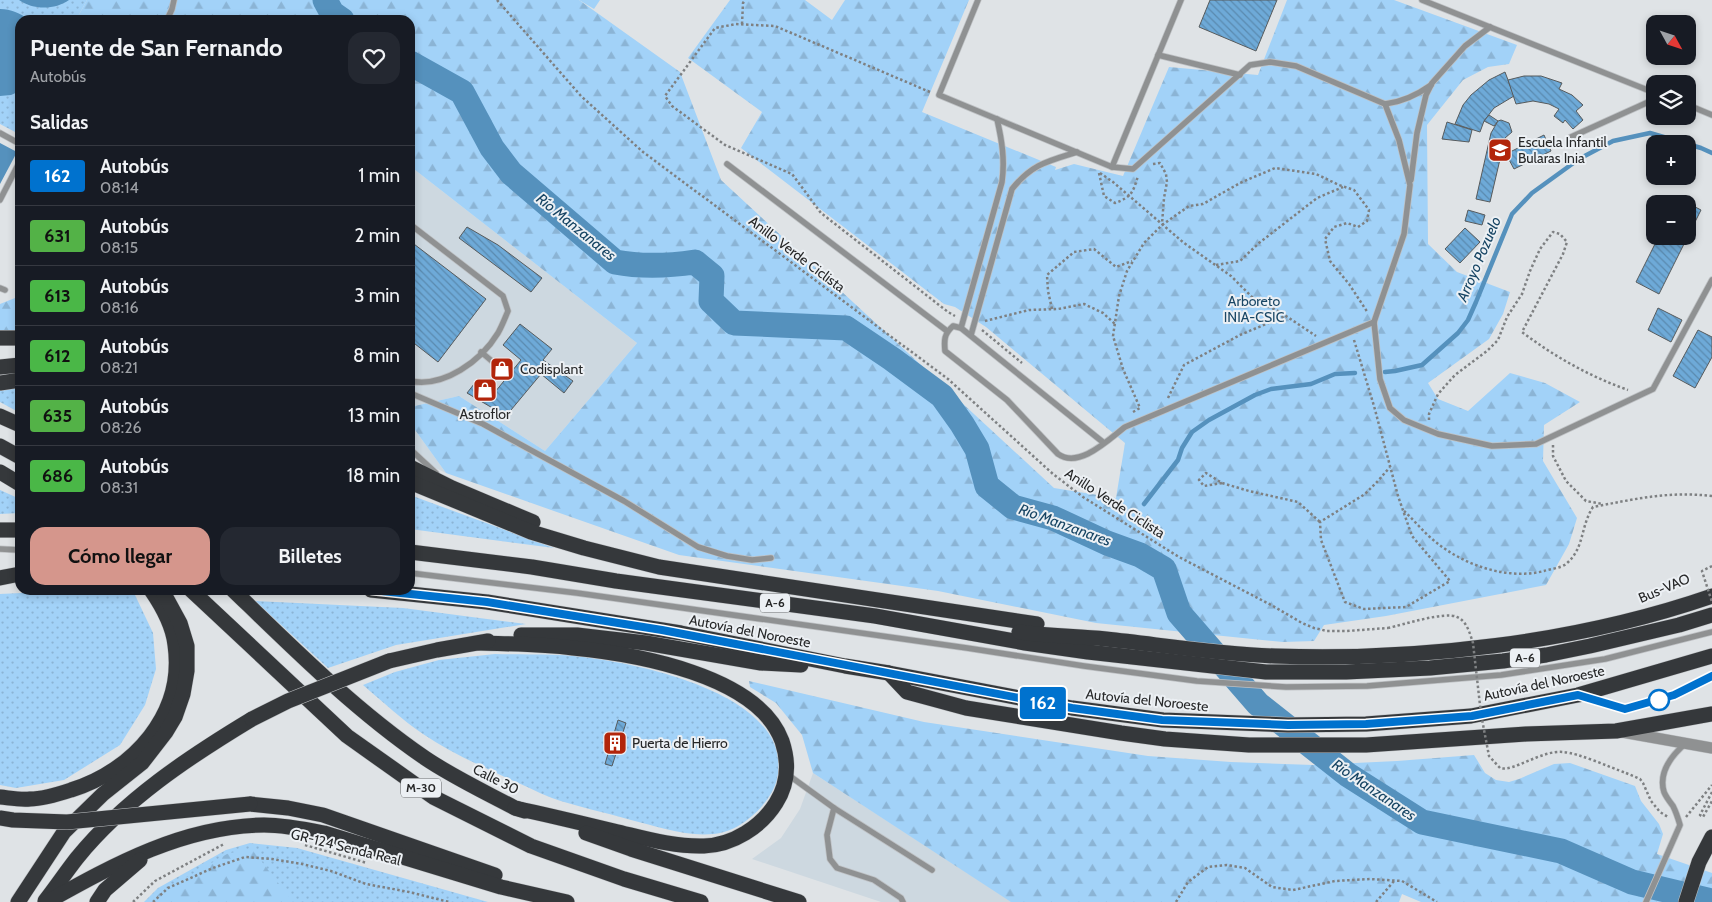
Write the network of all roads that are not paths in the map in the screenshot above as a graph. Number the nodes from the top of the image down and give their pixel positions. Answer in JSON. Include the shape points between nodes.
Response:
{"nodes":[{"id":1,"x":174,"y":0,"type":"edge"},
{"id":2,"x":978,"y":0,"type":"edge"},
{"id":3,"x":1181,"y":0,"type":"edge"},
{"id":4,"x":1422,"y":0,"type":"edge"},
{"id":5,"x":169,"y":15,"type":"edge"},
{"id":6,"x":1490,"y":27,"type":"junction"},
{"id":7,"x":1158,"y":56,"type":"junction"},
{"id":8,"x":1240,"y":74,"type":"junction"},
{"id":9,"x":1432,"y":83,"type":"junction"},
{"id":10,"x":1646,"y":88,"type":"edge"},
{"id":11,"x":1646,"y":103,"type":"edge"},
{"id":12,"x":1385,"y":104,"type":"junction"},
{"id":13,"x":1696,"y":108,"type":"edge"},
{"id":14,"x":1712,"y":115,"type":"edge"},
{"id":15,"x":997,"y":119,"type":"junction"},
{"id":16,"x":0,"y":133,"type":"edge"},
{"id":17,"x":1571,"y":137,"type":"dead end"},
{"id":18,"x":15,"y":141,"type":"edge"},
{"id":19,"x":1077,"y":152,"type":"junction"},
{"id":20,"x":728,"y":164,"type":"dead end"},
{"id":21,"x":1112,"y":167,"type":"junction"},
{"id":22,"x":15,"y":171,"type":"edge"},
{"id":23,"x":1410,"y":185,"type":"junction"},
{"id":24,"x":0,"y":200,"type":"edge"},
{"id":25,"x":415,"y":228,"type":"edge"},
{"id":26,"x":1712,"y":280,"type":"edge"},
{"id":27,"x":1374,"y":322,"type":"junction"},
{"id":28,"x":961,"y":328,"type":"junction"},
{"id":29,"x":947,"y":332,"type":"junction"},
{"id":30,"x":971,"y":335,"type":"junction"},
{"id":31,"x":0,"y":338,"type":"edge"},
{"id":32,"x":15,"y":338,"type":"edge"},
{"id":33,"x":481,"y":352,"type":"junction"},
{"id":34,"x":499,"y":367,"type":"dead end"},
{"id":35,"x":15,"y":381,"type":"edge"},
{"id":36,"x":415,"y":382,"type":"edge"},
{"id":37,"x":0,"y":384,"type":"edge"},
{"id":38,"x":415,"y":395,"type":"edge"},
{"id":39,"x":0,"y":416,"type":"edge"},
{"id":40,"x":15,"y":423,"type":"edge"},
{"id":41,"x":1104,"y":443,"type":"junction"},
{"id":42,"x":0,"y":446,"type":"edge"},
{"id":43,"x":15,"y":454,"type":"edge"},
{"id":44,"x":415,"y":454,"type":"edge"},
{"id":45,"x":0,"y":464,"type":"edge"},
{"id":46,"x":415,"y":470,"type":"edge"},
{"id":47,"x":0,"y":472,"type":"edge"},
{"id":48,"x":15,"y":472,"type":"edge"},
{"id":49,"x":15,"y":481,"type":"edge"},
{"id":50,"x":415,"y":484,"type":"edge"},
{"id":51,"x":452,"y":488,"type":"junction"},
{"id":52,"x":0,"y":530,"type":"edge"},
{"id":53,"x":15,"y":530,"type":"edge"},
{"id":54,"x":0,"y":550,"type":"edge"},
{"id":55,"x":15,"y":550,"type":"edge"},
{"id":56,"x":415,"y":553,"type":"edge"},
{"id":57,"x":771,"y":558,"type":"dead end"},
{"id":58,"x":0,"y":569,"type":"edge"},
{"id":59,"x":15,"y":570,"type":"edge"},
{"id":60,"x":415,"y":574,"type":"edge"},
{"id":61,"x":15,"y":575,"type":"edge"},
{"id":62,"x":716,"y":576,"type":"junction"},
{"id":63,"x":0,"y":578,"type":"edge"},
{"id":64,"x":1712,"y":585,"type":"edge"},
{"id":65,"x":155,"y":595,"type":"edge"},
{"id":66,"x":165,"y":595,"type":"edge"},
{"id":67,"x":196,"y":595,"type":"edge"},
{"id":68,"x":238,"y":595,"type":"edge"},
{"id":69,"x":415,"y":595,"type":"edge"},
{"id":70,"x":1712,"y":596,"type":"edge"},
{"id":71,"x":1712,"y":615,"type":"edge"},
{"id":72,"x":1628,"y":621,"type":"junction"},
{"id":73,"x":1712,"y":632,"type":"edge"},
{"id":74,"x":479,"y":643,"type":"junction"},
{"id":75,"x":1590,"y":646,"type":"junction"},
{"id":76,"x":1088,"y":652,"type":"junction"},
{"id":77,"x":1712,"y":656,"type":"edge"},
{"id":78,"x":845,"y":666,"type":"junction"},
{"id":79,"x":889,"y":673,"type":"junction"},
{"id":80,"x":1712,"y":676,"type":"edge"},
{"id":81,"x":1368,"y":679,"type":"junction"},
{"id":82,"x":1578,"y":695,"type":"junction"},
{"id":83,"x":1712,"y":714,"type":"edge"},
{"id":84,"x":1616,"y":732,"type":"junction"},
{"id":85,"x":1687,"y":743,"type":"junction"},
{"id":86,"x":1712,"y":748,"type":"edge"},
{"id":87,"x":787,"y":774,"type":"junction"},
{"id":88,"x":0,"y":797,"type":"edge"},
{"id":89,"x":515,"y":808,"type":"junction"},
{"id":90,"x":834,"y":808,"type":"junction"},
{"id":91,"x":0,"y":818,"type":"edge"},
{"id":92,"x":1712,"y":837,"type":"edge"},
{"id":93,"x":161,"y":844,"type":"junction"},
{"id":94,"x":1712,"y":844,"type":"edge"},
{"id":95,"x":1698,"y":862,"type":"junction"},
{"id":96,"x":932,"y":870,"type":"dead end"},
{"id":97,"x":18,"y":902,"type":"edge"},
{"id":98,"x":46,"y":902,"type":"edge"},
{"id":99,"x":97,"y":902,"type":"edge"},
{"id":100,"x":569,"y":902,"type":"edge"},
{"id":101,"x":702,"y":902,"type":"edge"},
{"id":102,"x":798,"y":902,"type":"edge"},
{"id":103,"x":903,"y":902,"type":"edge"},
{"id":104,"x":1646,"y":902,"type":"edge"},
{"id":105,"x":1686,"y":902,"type":"edge"}],
"edges":[{"from":1,"to":5,"type":"lane"},
{"from":2,"to":15,"type":"lane","via":[[939,95]]},
{"from":3,"to":7,"type":"lane"},
{"from":4,"to":6,"type":"lane"},
{"from":6,"to":9,"type":"lane","via":[[1465,46]]},
{"from":6,"to":10,"type":"lane"},
{"from":7,"to":8,"type":"lane"},
{"from":7,"to":21,"type":"lane"},
{"from":8,"to":12,"type":"lane","via":[[1250,66],[1270,62],[1296,66]]},
{"from":8,"to":21,"type":"lane","via":[[1134,170]]},
{"from":9,"to":12,"type":"lane","via":[[1417,95]]},
{"from":9,"to":23,"type":"lane","via":[[1417,133]]},
{"from":11,"to":17,"type":"lane"},
{"from":12,"to":23,"type":"lane","via":[[1399,140]]},
{"from":13,"to":14,"type":"lane"},
{"from":15,"to":19,"type":"lane"},
{"from":15,"to":28,"type":"lane","via":[[1003,145],[1002,182]]},
{"from":16,"to":18,"type":"lane"},
{"from":19,"to":21,"type":"lane"},
{"from":19,"to":30,"type":"lane","via":[[1043,162],[1012,188]]},
{"from":20,"to":29,"type":"lane"},
{"from":22,"to":24,"type":"lane"},
{"from":23,"to":27,"type":"lane","via":[[1404,234]]},
{"from":25,"to":33,"type":"lane","via":[[503,296],[508,311],[497,334]]},
{"from":26,"to":27,"type":"lane","via":[[1653,389],[1536,444],[1492,446],[1431,432],[1404,420],[1390,408],[1380,379]]},
{"from":27,"to":41,"type":"lane","via":[[1125,427]]},
{"from":28,"to":29,"type":"lane","via":[[953,326]]},
{"from":28,"to":30,"type":"lane"},
{"from":29,"to":41,"type":"lane","via":[[945,351],[1007,400],[1064,458],[1074,459]]},
{"from":30,"to":41,"type":"lane"},
{"from":31,"to":32,"type":"highway"},
{"from":33,"to":34,"type":"lane"},
{"from":33,"to":36,"type":"lane","via":[[457,373],[440,380]]},
{"from":35,"to":37,"type":"highway"},
{"from":38,"to":57,"type":"lane","via":[[483,424],[624,501],[698,547],[752,560]]},
{"from":39,"to":40,"type":"highway"},
{"from":42,"to":43,"type":"highway"},
{"from":44,"to":51,"type":"lane"},
{"from":45,"to":48,"type":"highway"},
{"from":46,"to":51,"type":"highway"},
{"from":47,"to":49,"type":"highway"},
{"from":50,"to":62,"type":"highway","via":[[531,532],[658,567]]},
{"from":51,"to":62,"type":"highway","via":[[604,548]]},
{"from":52,"to":53,"type":"highway"},
{"from":54,"to":55,"type":"lane"},
{"from":56,"to":76,"type":"highway","name":"Autovía del Noroeste","number":"A-6","via":[[933,626],[1002,629],[1034,634]]},
{"from":58,"to":59,"type":"highway"},
{"from":60,"to":76,"type":"lane","via":[[967,648]]},
{"from":61,"to":63,"type":"highway"},
{"from":62,"to":76,"type":"highway","via":[[1037,624]]},
{"from":64,"to":72,"type":"highway","name":"Bus-VAO","number":"A-6"},
{"from":65,"to":88,"type":"highway","via":[[175,644],[176,666],[173,689],[152,736],[111,774],[87,786],[31,800]]},
{"from":66,"to":97,"type":"highway","via":[[180,623],[187,646],[188,671],[175,717],[142,763],[103,794],[64,832]]},
{"from":67,"to":101,"type":"highway","number":"M-30","via":[[347,736],[433,797],[531,846]]},
{"from":68,"to":89,"type":"highway","name":"Calle 30","number":"M-30","via":[[364,712],[425,758]]},
{"from":69,"to":78,"type":"highway","name":"Autovía del Noroeste","via":[[496,603],[681,633]]},
{"from":70,"to":72,"type":"highway","name":"Autovía del Noroeste","number":"A-6"},
{"from":71,"to":75,"type":"highway","name":"Autovía del Noroeste","number":"A-6"},
{"from":72,"to":75,"type":"highway","name":"Autovía del Noroeste","number":"A-6"},
{"from":72,"to":76,"type":"highway","name":"Autovía del Noroeste","number":"A-6","via":[[1547,638],[1426,652],[1275,656],[1200,650]]},
{"from":73,"to":81,"type":"lane","via":[[1605,659],[1501,675]]},
{"from":74,"to":78,"type":"highway","via":[[521,636],[577,635],[761,663]]},
{"from":74,"to":87,"type":"highway","via":[[572,647],[604,652],[648,660],[730,687],[760,708],[778,732],[784,746]]},
{"from":74,"to":98,"type":"highway","bridge":true,"via":[[389,661],[288,701],[252,719],[199,751],[148,789],[77,857]]},
{"from":75,"to":81,"type":"highway","name":"Autovía del Noroeste","number":"A-6"},
{"from":76,"to":81,"type":"highway","name":"Autovía del Noroeste","number":"A-6","via":[[1266,672]]},
{"from":77,"to":82,"type":"highway","name":"Autovía del Noroeste"},
{"from":78,"to":79,"type":"highway","name":"Autovía del Noroeste"},
{"from":79,"to":82,"type":"highway","name":"Autovía del Noroeste","via":[[1072,708],[1162,720],[1288,725],[1366,724],[1472,716]]},
{"from":79,"to":84,"type":"highway","via":[[907,692],[927,699],[1165,739],[1289,746],[1366,745],[1526,734]]},
{"from":80,"to":82,"type":"lane","via":[[1674,695],[1625,709]]},
{"from":83,"to":84,"type":"highway"},
{"from":84,"to":85,"type":"street"},
{"from":85,"to":86,"type":"street"},
{"from":85,"to":104,"type":"lane","via":[[1674,753],[1663,778],[1664,792],[1680,825]]},
{"from":87,"to":89,"type":"highway","via":[[783,790],[768,815],[740,836],[706,846],[677,845]]},
{"from":87,"to":90,"type":"lane"},
{"from":89,"to":102,"type":"highway","name":"Calle 30","number":"M-30"},
{"from":90,"to":96,"type":"lane"},
{"from":90,"to":103,"type":"lane","via":[[827,835],[830,859],[837,868],[874,880]]},
{"from":91,"to":100,"type":"highway","bridge":true,"via":[[66,822],[250,804],[288,808],[323,815]]},
{"from":92,"to":95,"type":"highway"},
{"from":93,"to":98,"type":"highway"},
{"from":93,"to":99,"type":"highway","via":[[131,866]]},
{"from":93,"to":100,"type":"highway","via":[[238,826],[295,828],[324,833],[501,887]]},
{"from":94,"to":95,"type":"street"},
{"from":95,"to":105,"type":"highway"}]}
